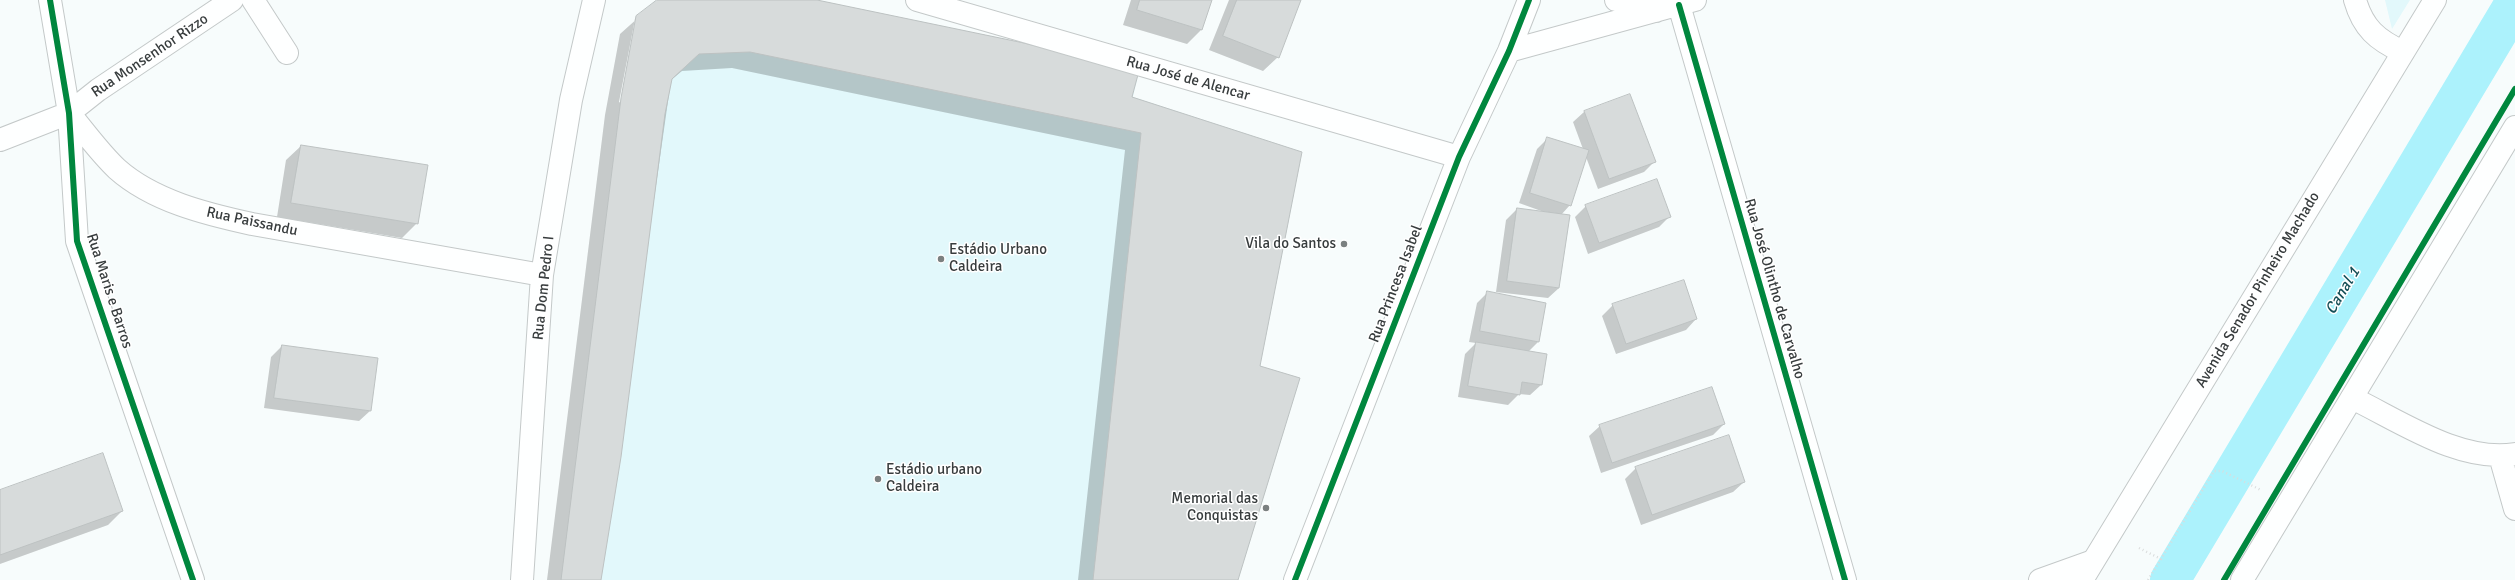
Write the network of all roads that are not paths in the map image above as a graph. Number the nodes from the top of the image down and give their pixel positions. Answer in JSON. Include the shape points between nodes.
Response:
{"nodes":[{"id":1,"x":50,"y":0,"type":"edge"},
{"id":2,"x":232,"y":0,"type":"edge"},
{"id":3,"x":253,"y":0,"type":"edge"},
{"id":4,"x":594,"y":0,"type":"edge"},
{"id":5,"x":917,"y":0,"type":"edge"},
{"id":6,"x":1529,"y":0,"type":"edge"},
{"id":7,"x":1616,"y":0,"type":"edge"},
{"id":8,"x":2355,"y":0,"type":"edge"},
{"id":9,"x":2435,"y":0,"type":"edge"},
{"id":10,"x":1687,"y":3,"type":"edge"},
{"id":11,"x":1657,"y":11,"type":"junction"},
{"id":12,"x":1509,"y":51,"type":"junction"},
{"id":13,"x":2403,"y":52,"type":"junction"},
{"id":14,"x":287,"y":53,"type":"dead end"},
{"id":15,"x":69,"y":113,"type":"junction"},
{"id":16,"x":2515,"y":127,"type":"edge"},
{"id":17,"x":0,"y":140,"type":"edge"},
{"id":18,"x":1459,"y":157,"type":"junction"},
{"id":19,"x":542,"y":275,"type":"junction"},
{"id":20,"x":2352,"y":398,"type":"junction"},
{"id":21,"x":2507,"y":455,"type":"edge"},
{"id":22,"x":2515,"y":509,"type":"edge"},
{"id":23,"x":2093,"y":562,"type":"junction"},
{"id":24,"x":193,"y":580,"type":"edge"},
{"id":25,"x":522,"y":580,"type":"edge"},
{"id":26,"x":1295,"y":580,"type":"edge"},
{"id":27,"x":1845,"y":580,"type":"edge"},
{"id":28,"x":2040,"y":580,"type":"edge"},
{"id":29,"x":2082,"y":580,"type":"edge"},
{"id":30,"x":2242,"y":580,"type":"edge"}],
"edges":[{"from":1,"to":15,"type":"street","name":"Rua Maris e Barros"},
{"from":2,"to":15,"type":"street","name":"Rua Monsenhor Rizzo","via":[[98,90]]},
{"from":3,"to":14,"type":"street"},
{"from":4,"to":19,"type":"street","name":"Rua Dom Pedro I","via":[[571,100]]},
{"from":5,"to":18,"type":"street","name":"Rua José de Alencar"},
{"from":6,"to":12,"type":"street","name":"Rua Princesa Isabel"},
{"from":7,"to":11,"type":"street"},
{"from":8,"to":13,"type":"street","via":[[2369,30],[2382,43]]},
{"from":9,"to":13,"type":"street","name":"Avenida Senador Pinheiro Machado"},
{"from":10,"to":11,"type":"street"},
{"from":10,"to":27,"type":"street","name":"Rua José Olintho de Carvalho"},
{"from":11,"to":12,"type":"street"},
{"from":12,"to":18,"type":"street","name":"Rua Princesa Isabel"},
{"from":13,"to":23,"type":"street","name":"Avenida Senador Pinheiro Machado"},
{"from":15,"to":17,"type":"street"},
{"from":15,"to":19,"type":"street","name":"Rua Paissandu","via":[[118,169],[172,202],[222,218],[252,224]]},
{"from":15,"to":24,"type":"street","name":"Rua Maris e Barros","via":[[77,242]]},
{"from":16,"to":20,"type":"street"},
{"from":18,"to":26,"type":"street","name":"Rua Princesa Isabel"},
{"from":19,"to":25,"type":"street","name":"Rua Dom Pedro I"},
{"from":20,"to":21,"type":"street","via":[[2454,448]]},
{"from":20,"to":30,"type":"street"},
{"from":21,"to":22,"type":"street"},
{"from":23,"to":28,"type":"street"},
{"from":23,"to":29,"type":"street","name":"Avenida Senador Pinheiro Machado"}]}
